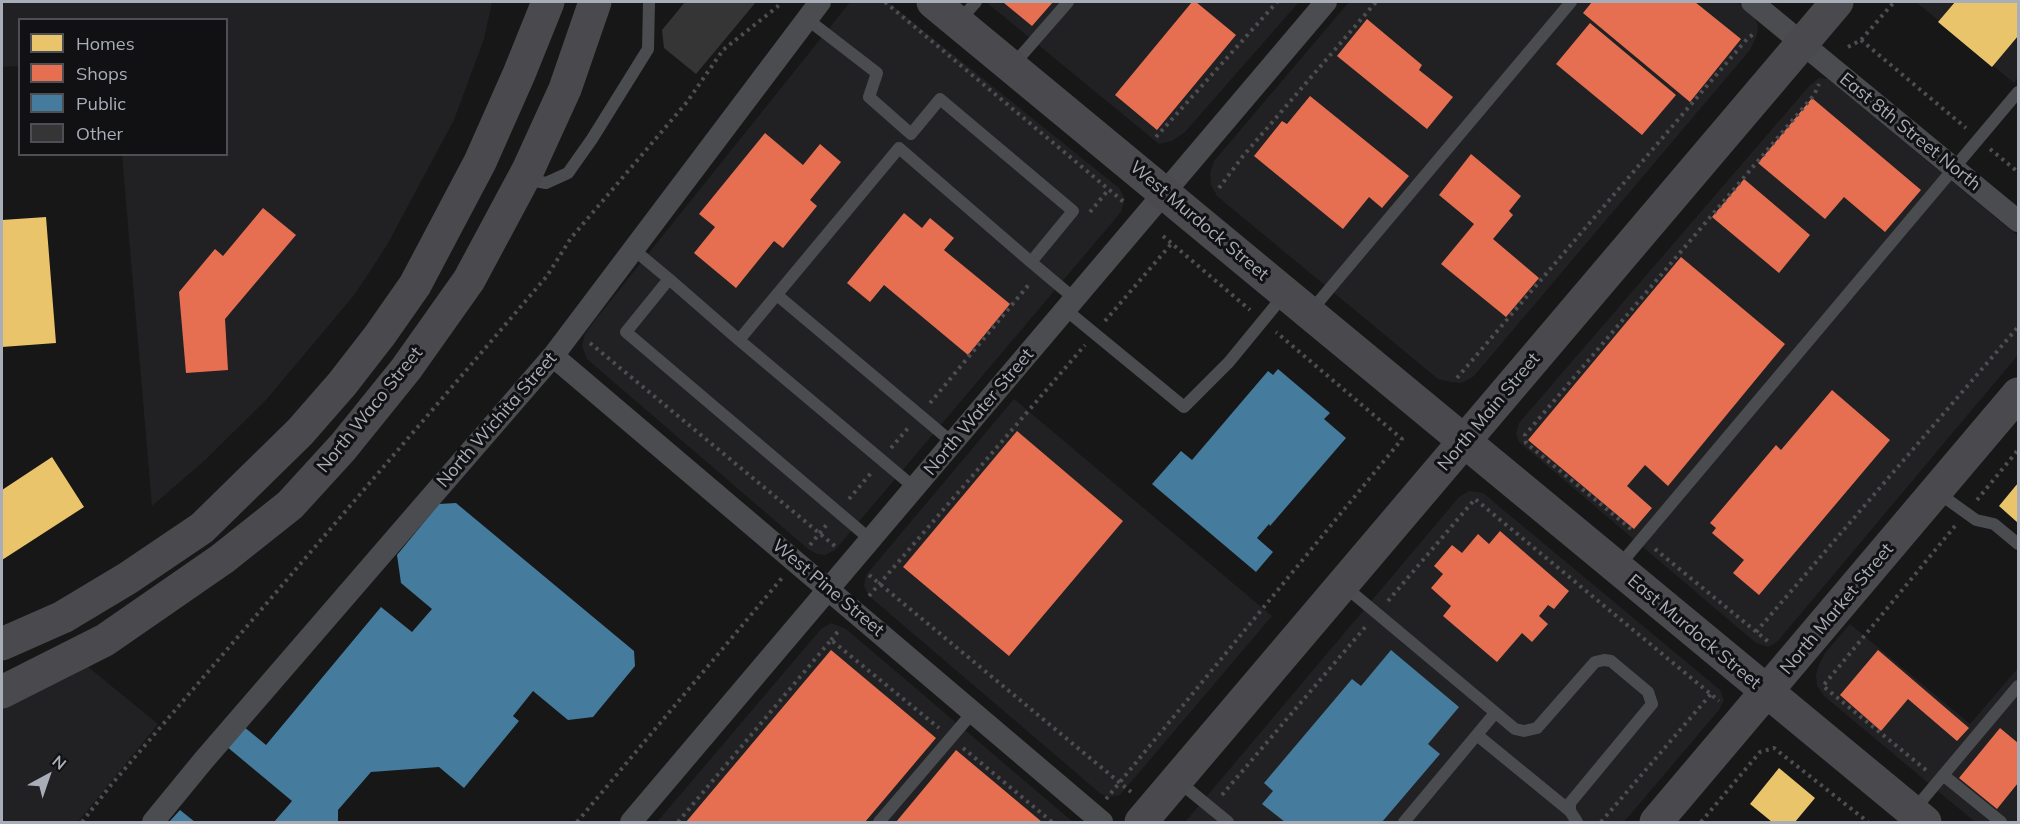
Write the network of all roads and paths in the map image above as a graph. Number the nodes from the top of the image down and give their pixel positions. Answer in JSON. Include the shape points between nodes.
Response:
{"nodes":[{"id":1,"x":548,"y":2,"type":"edge"},
{"id":2,"x":596,"y":2,"type":"edge"},
{"id":3,"x":649,"y":2,"type":"edge"},
{"id":4,"x":781,"y":2,"type":"edge"},
{"id":5,"x":885,"y":2,"type":"edge"},
{"id":6,"x":933,"y":2,"type":"edge"},
{"id":7,"x":1068,"y":2,"type":"edge"},
{"id":8,"x":1277,"y":2,"type":"edge"},
{"id":9,"x":1326,"y":2,"type":"edge"},
{"id":10,"x":1376,"y":2,"type":"edge"},
{"id":11,"x":1571,"y":2,"type":"edge"},
{"id":12,"x":1752,"y":2,"type":"edge"},
{"id":13,"x":1837,"y":2,"type":"edge"},
{"id":14,"x":1894,"y":2,"type":"edge"},
{"id":15,"x":814,"y":10,"type":"edge"},
{"id":16,"x":967,"y":12,"type":"edge"},
{"id":17,"x":1757,"y":31,"type":"dead end"},
{"id":18,"x":1861,"y":40,"type":"junction"},
{"id":19,"x":1801,"y":42,"type":"junction"},
{"id":20,"x":1848,"y":47,"type":"dead end"},
{"id":21,"x":1012,"y":66,"type":"junction"},
{"id":22,"x":1820,"y":82,"type":"dead end"},
{"id":23,"x":2019,"y":92,"type":"edge"},
{"id":24,"x":911,"y":134,"type":"junction"},
{"id":25,"x":1156,"y":137,"type":"dead end"},
{"id":26,"x":1979,"y":139,"type":"junction"},
{"id":27,"x":899,"y":148,"type":"junction"},
{"id":28,"x":1954,"y":168,"type":"junction"},
{"id":29,"x":2019,"y":172,"type":"edge"},
{"id":30,"x":524,"y":179,"type":"junction"},
{"id":31,"x":1219,"y":188,"type":"dead end"},
{"id":32,"x":1165,"y":193,"type":"junction"},
{"id":33,"x":1125,"y":203,"type":"dead end"},
{"id":34,"x":2019,"y":221,"type":"edge"},
{"id":35,"x":1163,"y":236,"type":"dead end"},
{"id":36,"x":1172,"y":243,"type":"junction"},
{"id":37,"x":633,"y":249,"type":"junction"},
{"id":38,"x":1031,"y":262,"type":"junction"},
{"id":39,"x":669,"y":279,"type":"junction"},
{"id":40,"x":777,"y":296,"type":"junction"},
{"id":41,"x":1298,"y":303,"type":"junction"},
{"id":42,"x":1071,"y":305,"type":"junction"},
{"id":43,"x":1263,"y":321,"type":"junction"},
{"id":44,"x":2019,"y":327,"type":"edge"},
{"id":45,"x":1095,"y":334,"type":"junction"},
{"id":46,"x":739,"y":340,"type":"junction"},
{"id":47,"x":587,"y":341,"type":"dead end"},
{"id":48,"x":553,"y":356,"type":"junction"},
{"id":49,"x":1457,"y":378,"type":"dead end"},
{"id":50,"x":2019,"y":394,"type":"edge"},
{"id":51,"x":1525,"y":435,"type":"dead end"},
{"id":52,"x":1464,"y":440,"type":"junction"},
{"id":53,"x":953,"y":443,"type":"junction"},
{"id":54,"x":2019,"y":450,"type":"edge"},
{"id":55,"x":915,"y":488,"type":"junction"},
{"id":56,"x":1936,"y":491,"type":"junction"},
{"id":57,"x":1966,"y":513,"type":"junction"},
{"id":58,"x":871,"y":540,"type":"junction"},
{"id":59,"x":2019,"y":544,"type":"edge"},
{"id":60,"x":853,"y":561,"type":"junction"},
{"id":61,"x":1617,"y":568,"type":"junction"},
{"id":62,"x":880,"y":584,"type":"junction"},
{"id":63,"x":1342,"y":584,"type":"junction"},
{"id":64,"x":829,"y":589,"type":"junction"},
{"id":65,"x":856,"y":612,"type":"junction"},
{"id":66,"x":1377,"y":614,"type":"junction"},
{"id":67,"x":1756,"y":633,"type":"dead end"},
{"id":68,"x":831,"y":640,"type":"junction"},
{"id":69,"x":2,"y":644,"type":"edge"},
{"id":70,"x":2019,"y":686,"type":"edge"},
{"id":71,"x":2,"y":692,"type":"edge"},
{"id":72,"x":1767,"y":692,"type":"junction"},
{"id":73,"x":1711,"y":694,"type":"junction"},
{"id":74,"x":1719,"y":701,"type":"dead end"},
{"id":75,"x":973,"y":712,"type":"junction"},
{"id":76,"x":1495,"y":713,"type":"junction"},
{"id":77,"x":1477,"y":735,"type":"junction"},
{"id":78,"x":951,"y":738,"type":"junction"},
{"id":79,"x":1941,"y":778,"type":"junction"},
{"id":80,"x":1177,"y":780,"type":"junction"},
{"id":81,"x":1120,"y":782,"type":"junction"},
{"id":82,"x":1210,"y":808,"type":"junction"},
{"id":83,"x":1570,"y":811,"type":"junction"},
{"id":84,"x":1146,"y":816,"type":"edge"},
{"id":85,"x":1097,"y":819,"type":"edge"},
{"id":86,"x":1913,"y":819,"type":"edge"},
{"id":87,"x":82,"y":822,"type":"edge"},
{"id":88,"x":153,"y":822,"type":"edge"},
{"id":89,"x":632,"y":822,"type":"edge"},
{"id":90,"x":678,"y":822,"type":"edge"},
{"id":91,"x":879,"y":822,"type":"edge"},
{"id":92,"x":1052,"y":822,"type":"edge"},
{"id":93,"x":1228,"y":822,"type":"edge"},
{"id":94,"x":1404,"y":822,"type":"edge"},
{"id":95,"x":1577,"y":822,"type":"edge"},
{"id":96,"x":1600,"y":822,"type":"edge"},
{"id":97,"x":1656,"y":822,"type":"edge"},
{"id":98,"x":1701,"y":822,"type":"edge"},
{"id":99,"x":1868,"y":822,"type":"edge"},
{"id":100,"x":2001,"y":822,"type":"edge"}],
"edges":[{"from":1,"to":69,"type":"street","via":[[480,162],[415,285],[342,384],[267,466],[202,528],[63,617]]},
{"from":2,"to":30,"type":"street","name":"North Waco Street","via":[[565,89]]},
{"from":3,"to":30,"type":"lane","via":[[648,49],[568,173],[546,183]]},
{"from":4,"to":87,"type":"path","via":[[723,50],[687,102],[571,238],[547,276]]},
{"from":5,"to":33,"type":"path"},
{"from":6,"to":16,"type":"street","name":"West Murdock Street"},
{"from":7,"to":21,"type":"lane"},
{"from":8,"to":25,"type":"path"},
{"from":9,"to":32,"type":"street","name":"North Water Street"},
{"from":10,"to":31,"type":"path"},
{"from":11,"to":41,"type":"lane"},
{"from":12,"to":19,"type":"street","name":"East 8th Street North"},
{"from":13,"to":19,"type":"street","name":"North Main Street"},
{"from":14,"to":18,"type":"path"},
{"from":15,"to":24,"type":"lane","via":[[877,73],[869,97]]},
{"from":15,"to":37,"type":"street","name":"North Wichita Street"},
{"from":16,"to":21,"type":"street","name":"West Murdock Street"},
{"from":17,"to":49,"type":"path"},
{"from":18,"to":20,"type":"path"},
{"from":18,"to":26,"type":"path"},
{"from":19,"to":28,"type":"street","name":"East 8th Street North"},
{"from":19,"to":52,"type":"street","name":"North Main Street"},
{"from":21,"to":32,"type":"street","name":"West Murdock Street"},
{"from":22,"to":51,"type":"path","via":[[1814,95]]},
{"from":23,"to":26,"type":"lane"},
{"from":24,"to":27,"type":"lane"},
{"from":24,"to":38,"type":"lane","via":[[940,99],[1073,210]]},
{"from":26,"to":28,"type":"lane"},
{"from":26,"to":29,"type":"path"},
{"from":27,"to":38,"type":"lane"},
{"from":27,"to":40,"type":"lane"},
{"from":28,"to":34,"type":"street","name":"East 8th Street North"},
{"from":28,"to":61,"type":"lane"},
{"from":30,"to":71,"type":"street","name":"North Waco Street","via":[[469,280],[406,369],[290,505],[222,560],[105,640]]},
{"from":32,"to":41,"type":"street","name":"West Murdock Street"},
{"from":32,"to":42,"type":"street","name":"North Water Street"},
{"from":35,"to":36,"type":"path"},
{"from":36,"to":43,"type":"path"},
{"from":36,"to":45,"type":"path"},
{"from":37,"to":39,"type":"lane"},
{"from":37,"to":48,"type":"street","name":"North Wichita Street"},
{"from":38,"to":42,"type":"lane"},
{"from":39,"to":46,"type":"lane"},
{"from":39,"to":58,"type":"lane","via":[[626,332]]},
{"from":40,"to":46,"type":"lane"},
{"from":40,"to":53,"type":"lane"},
{"from":41,"to":43,"type":"lane"},
{"from":41,"to":52,"type":"street","name":"West Murdock Street"},
{"from":42,"to":45,"type":"lane"},
{"from":42,"to":53,"type":"street","name":"North Water Street"},
{"from":43,"to":45,"type":"lane","via":[[1184,407]]},
{"from":43,"to":81,"type":"path","via":[[1402,439]]},
{"from":44,"to":67,"type":"path"},
{"from":45,"to":62,"type":"path"},
{"from":46,"to":55,"type":"lane"},
{"from":47,"to":60,"type":"path"},
{"from":48,"to":64,"type":"street","name":"West Pine Street"},
{"from":48,"to":88,"type":"street","name":"North Wichita Street"},
{"from":50,"to":56,"type":"street","name":"North Market Street"},
{"from":52,"to":61,"type":"street","name":"East Murdock Street"},
{"from":52,"to":63,"type":"street","name":"North Main Street"},
{"from":53,"to":55,"type":"street","name":"North Water Street"},
{"from":54,"to":57,"type":"path"},
{"from":55,"to":58,"type":"street","name":"North Water Street"},
{"from":56,"to":57,"type":"lane"},
{"from":56,"to":72,"type":"street","name":"North Market Street"},
{"from":57,"to":59,"type":"lane","via":[[1994,524]]},
{"from":57,"to":79,"type":"path","via":[[1823,686]]},
{"from":58,"to":60,"type":"street","name":"North Water Street"},
{"from":60,"to":62,"type":"path"},
{"from":60,"to":64,"type":"street","name":"North Water Street"},
{"from":61,"to":72,"type":"street","name":"East Murdock Street"},
{"from":62,"to":65,"type":"path"},
{"from":62,"to":81,"type":"path"},
{"from":63,"to":66,"type":"lane"},
{"from":63,"to":80,"type":"street","name":"North Main Street"},
{"from":64,"to":65,"type":"street","name":"West Pine Street"},
{"from":64,"to":89,"type":"street","name":"North Water Street"},
{"from":65,"to":68,"type":"path"},
{"from":65,"to":75,"type":"street","name":"West Pine Street"},
{"from":66,"to":73,"type":"path","via":[[1476,499]]},
{"from":66,"to":76,"type":"lane"},
{"from":66,"to":82,"type":"path"},
{"from":68,"to":78,"type":"path"},
{"from":68,"to":90,"type":"path"},
{"from":70,"to":79,"type":"lane"},
{"from":72,"to":86,"type":"street","name":"East Murdock Street"},
{"from":72,"to":97,"type":"street","name":"North Market Street"},
{"from":73,"to":74,"type":"path"},
{"from":73,"to":96,"type":"path"},
{"from":75,"to":78,"type":"lane"},
{"from":75,"to":85,"type":"street","name":"West Pine Street"},
{"from":76,"to":77,"type":"lane"},
{"from":76,"to":83,"type":"lane","via":[[1515,729],[1538,728],[1595,662],[1604,660],[1611,661],[1648,692],[1652,704],[1570,802]]},
{"from":77,"to":83,"type":"lane"},
{"from":77,"to":94,"type":"lane"},
{"from":78,"to":91,"type":"lane"},
{"from":78,"to":92,"type":"path"},
{"from":79,"to":86,"type":"lane"},
{"from":79,"to":100,"type":"lane"},
{"from":80,"to":82,"type":"lane"},
{"from":80,"to":84,"type":"street","name":"North Main Street"},
{"from":81,"to":84,"type":"path"},
{"from":81,"to":85,"type":"path"},
{"from":82,"to":93,"type":"lane"},
{"from":83,"to":95,"type":"lane"},
{"from":98,"to":99,"type":"path","via":[[1760,752],[1774,748]]}]}
